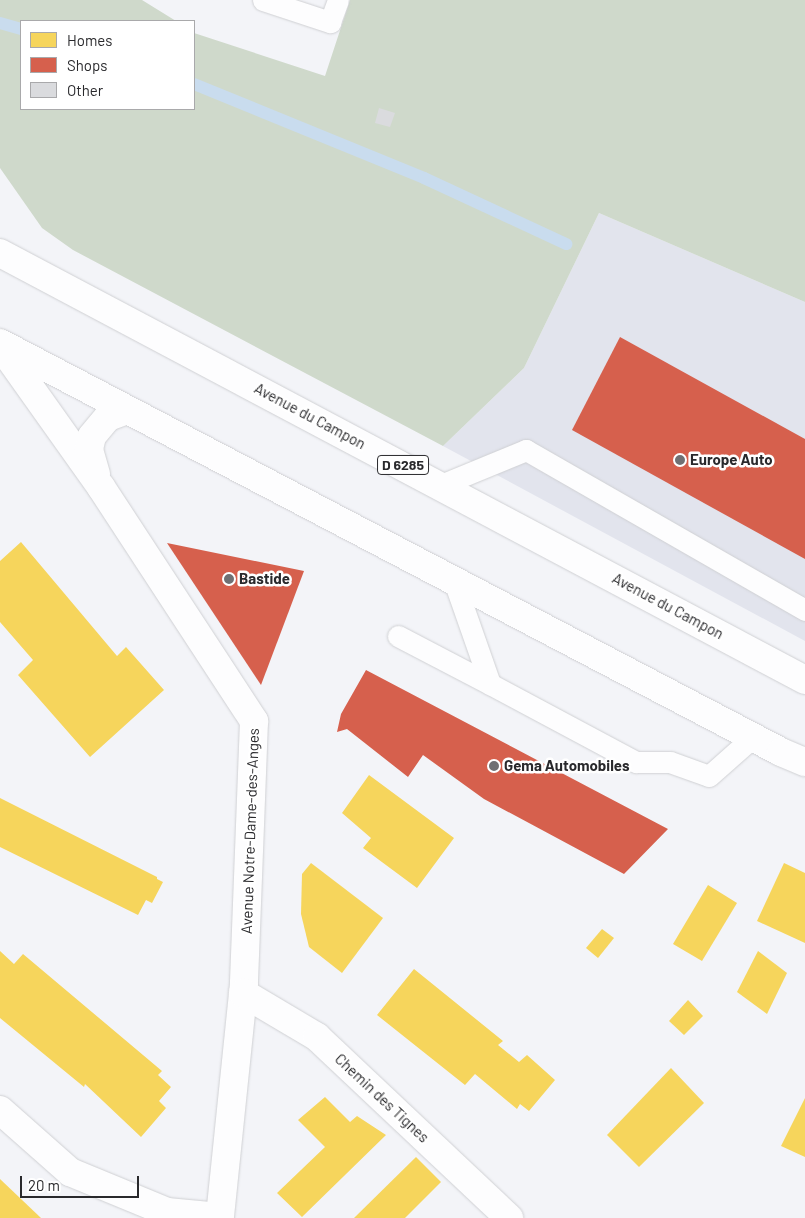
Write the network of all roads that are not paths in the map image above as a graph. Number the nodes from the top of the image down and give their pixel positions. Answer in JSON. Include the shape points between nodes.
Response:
{"nodes":[{"id":1,"x":263,"y":0,"type":"edge"},
{"id":2,"x":338,"y":0,"type":"edge"},
{"id":3,"x":0,"y":252,"type":"edge"},
{"id":4,"x":0,"y":344,"type":"edge"},
{"id":5,"x":126,"y":410,"type":"junction"},
{"id":6,"x":441,"y":486,"type":"junction"},
{"id":7,"x":101,"y":487,"type":"junction"},
{"id":8,"x":454,"y":581,"type":"junction"},
{"id":9,"x":805,"y":610,"type":"edge"},
{"id":10,"x":398,"y":636,"type":"dead end"},
{"id":11,"x":805,"y":680,"type":"edge"},
{"id":12,"x":490,"y":684,"type":"junction"},
{"id":13,"x":753,"y":737,"type":"junction"},
{"id":14,"x":805,"y":762,"type":"edge"},
{"id":15,"x":243,"y":994,"type":"junction"},
{"id":16,"x":0,"y":1110,"type":"edge"},
{"id":17,"x":220,"y":1218,"type":"edge"},
{"id":18,"x":509,"y":1218,"type":"edge"}],
"edges":[{"from":1,"to":2,"type":"lane","via":[[330,22]]},
{"from":3,"to":6,"type":"main road","name":"Avenue du Campon","number":"D 6285"},
{"from":4,"to":5,"type":"main road"},
{"from":4,"to":7,"type":"main road","name":"Avenue Notre-Dame-des-Anges"},
{"from":5,"to":7,"type":"main road","name":"Avenue Notre-Dame-des-Anges","via":[[108,417],[92,436],[89,449],[91,463]]},
{"from":5,"to":8,"type":"main road"},
{"from":6,"to":9,"type":"lane","via":[[526,450]]},
{"from":6,"to":11,"type":"main road","name":"Avenue du Campon","number":"D 6285"},
{"from":7,"to":15,"type":"main road","name":"Avenue Notre-Dame-des-Anges","via":[[254,720]]},
{"from":8,"to":12,"type":"lane"},
{"from":8,"to":13,"type":"main road"},
{"from":10,"to":12,"type":"lane"},
{"from":12,"to":13,"type":"lane","via":[[636,762],[670,762],[709,776]]},
{"from":13,"to":14,"type":"main road"},
{"from":15,"to":17,"type":"main road","name":"Avenue Notre-Dame-des-Anges"},
{"from":15,"to":18,"type":"main road","name":"Chemin des Tignes","via":[[317,1038]]},
{"from":16,"to":17,"type":"main road","via":[[70,1172],[167,1212]]}]}
